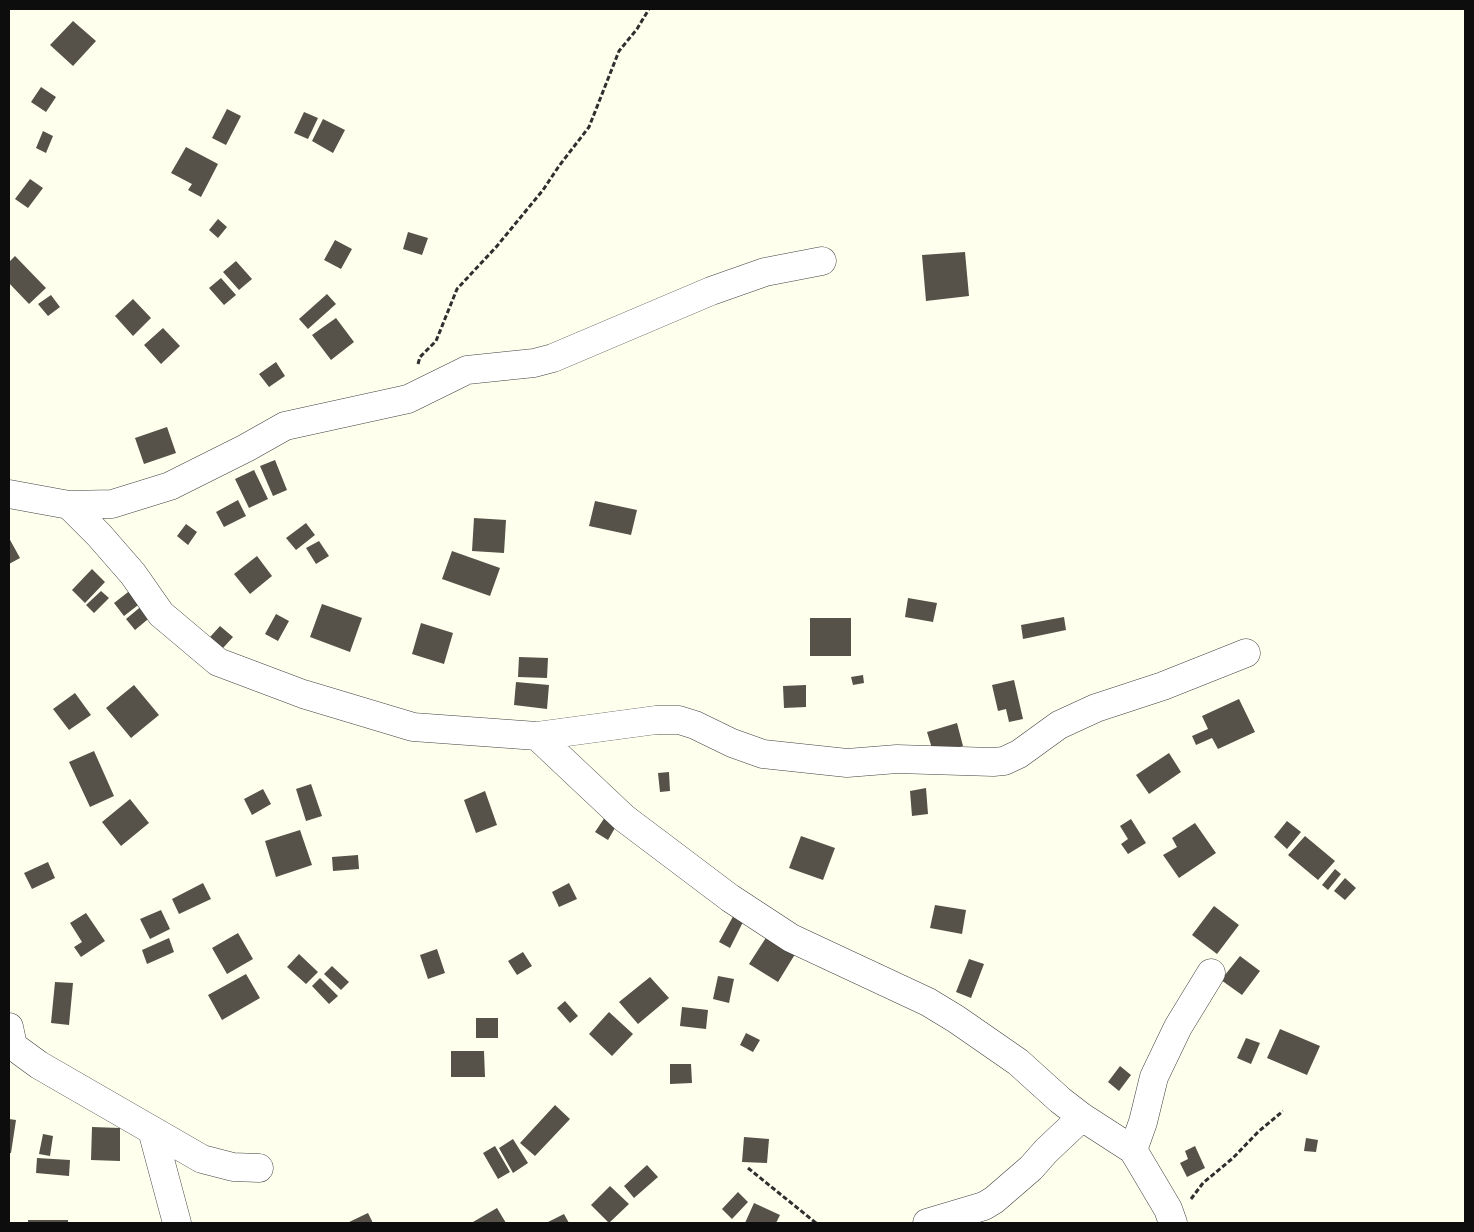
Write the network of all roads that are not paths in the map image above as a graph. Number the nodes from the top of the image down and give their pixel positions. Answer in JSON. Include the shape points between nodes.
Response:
{"nodes":[{"id":1,"x":822,"y":261,"type":"dead end"},
{"id":2,"x":9,"y":494,"type":"edge"},
{"id":3,"x":69,"y":505,"type":"junction"},
{"id":4,"x":1246,"y":654,"type":"dead end"},
{"id":5,"x":537,"y":736,"type":"junction"},
{"id":6,"x":1211,"y":973,"type":"dead end"},
{"id":7,"x":10,"y":1041,"type":"edge"},
{"id":8,"x":1082,"y":1117,"type":"junction"},
{"id":9,"x":152,"y":1130,"type":"junction"},
{"id":10,"x":1133,"y":1150,"type":"junction"},
{"id":11,"x":259,"y":1168,"type":"dead end"},
{"id":12,"x":1180,"y":1214,"type":"edge"},
{"id":13,"x":177,"y":1223,"type":"edge"},
{"id":14,"x":927,"y":1223,"type":"edge"}],
"edges":[{"from":1,"to":3,"type":"street","via":[[756,275],[553,358],[467,370],[408,399],[285,426],[170,486],[112,504]]},
{"from":2,"to":3,"type":"street"},
{"from":3,"to":5,"type":"street","via":[[133,574],[161,614],[218,662],[303,694],[413,727]]},
{"from":4,"to":5,"type":"street","via":[[1096,708],[1059,725],[1004,761],[897,759],[847,763],[763,754],[679,720],[656,720]]},
{"from":5,"to":8,"type":"street","via":[[624,818],[730,898],[791,938],[928,1002],[956,1019],[1018,1062]]},
{"from":6,"to":10,"type":"street","via":[[1178,1027],[1154,1077]]},
{"from":7,"to":9,"type":"street","via":[[39,1065]]},
{"from":8,"to":10,"type":"street"},
{"from":8,"to":14,"type":"street","via":[[994,1200]]},
{"from":9,"to":11,"type":"street","via":[[202,1159],[233,1167]]},
{"from":9,"to":13,"type":"street"},
{"from":10,"to":12,"type":"street","via":[[1168,1209]]}]}
